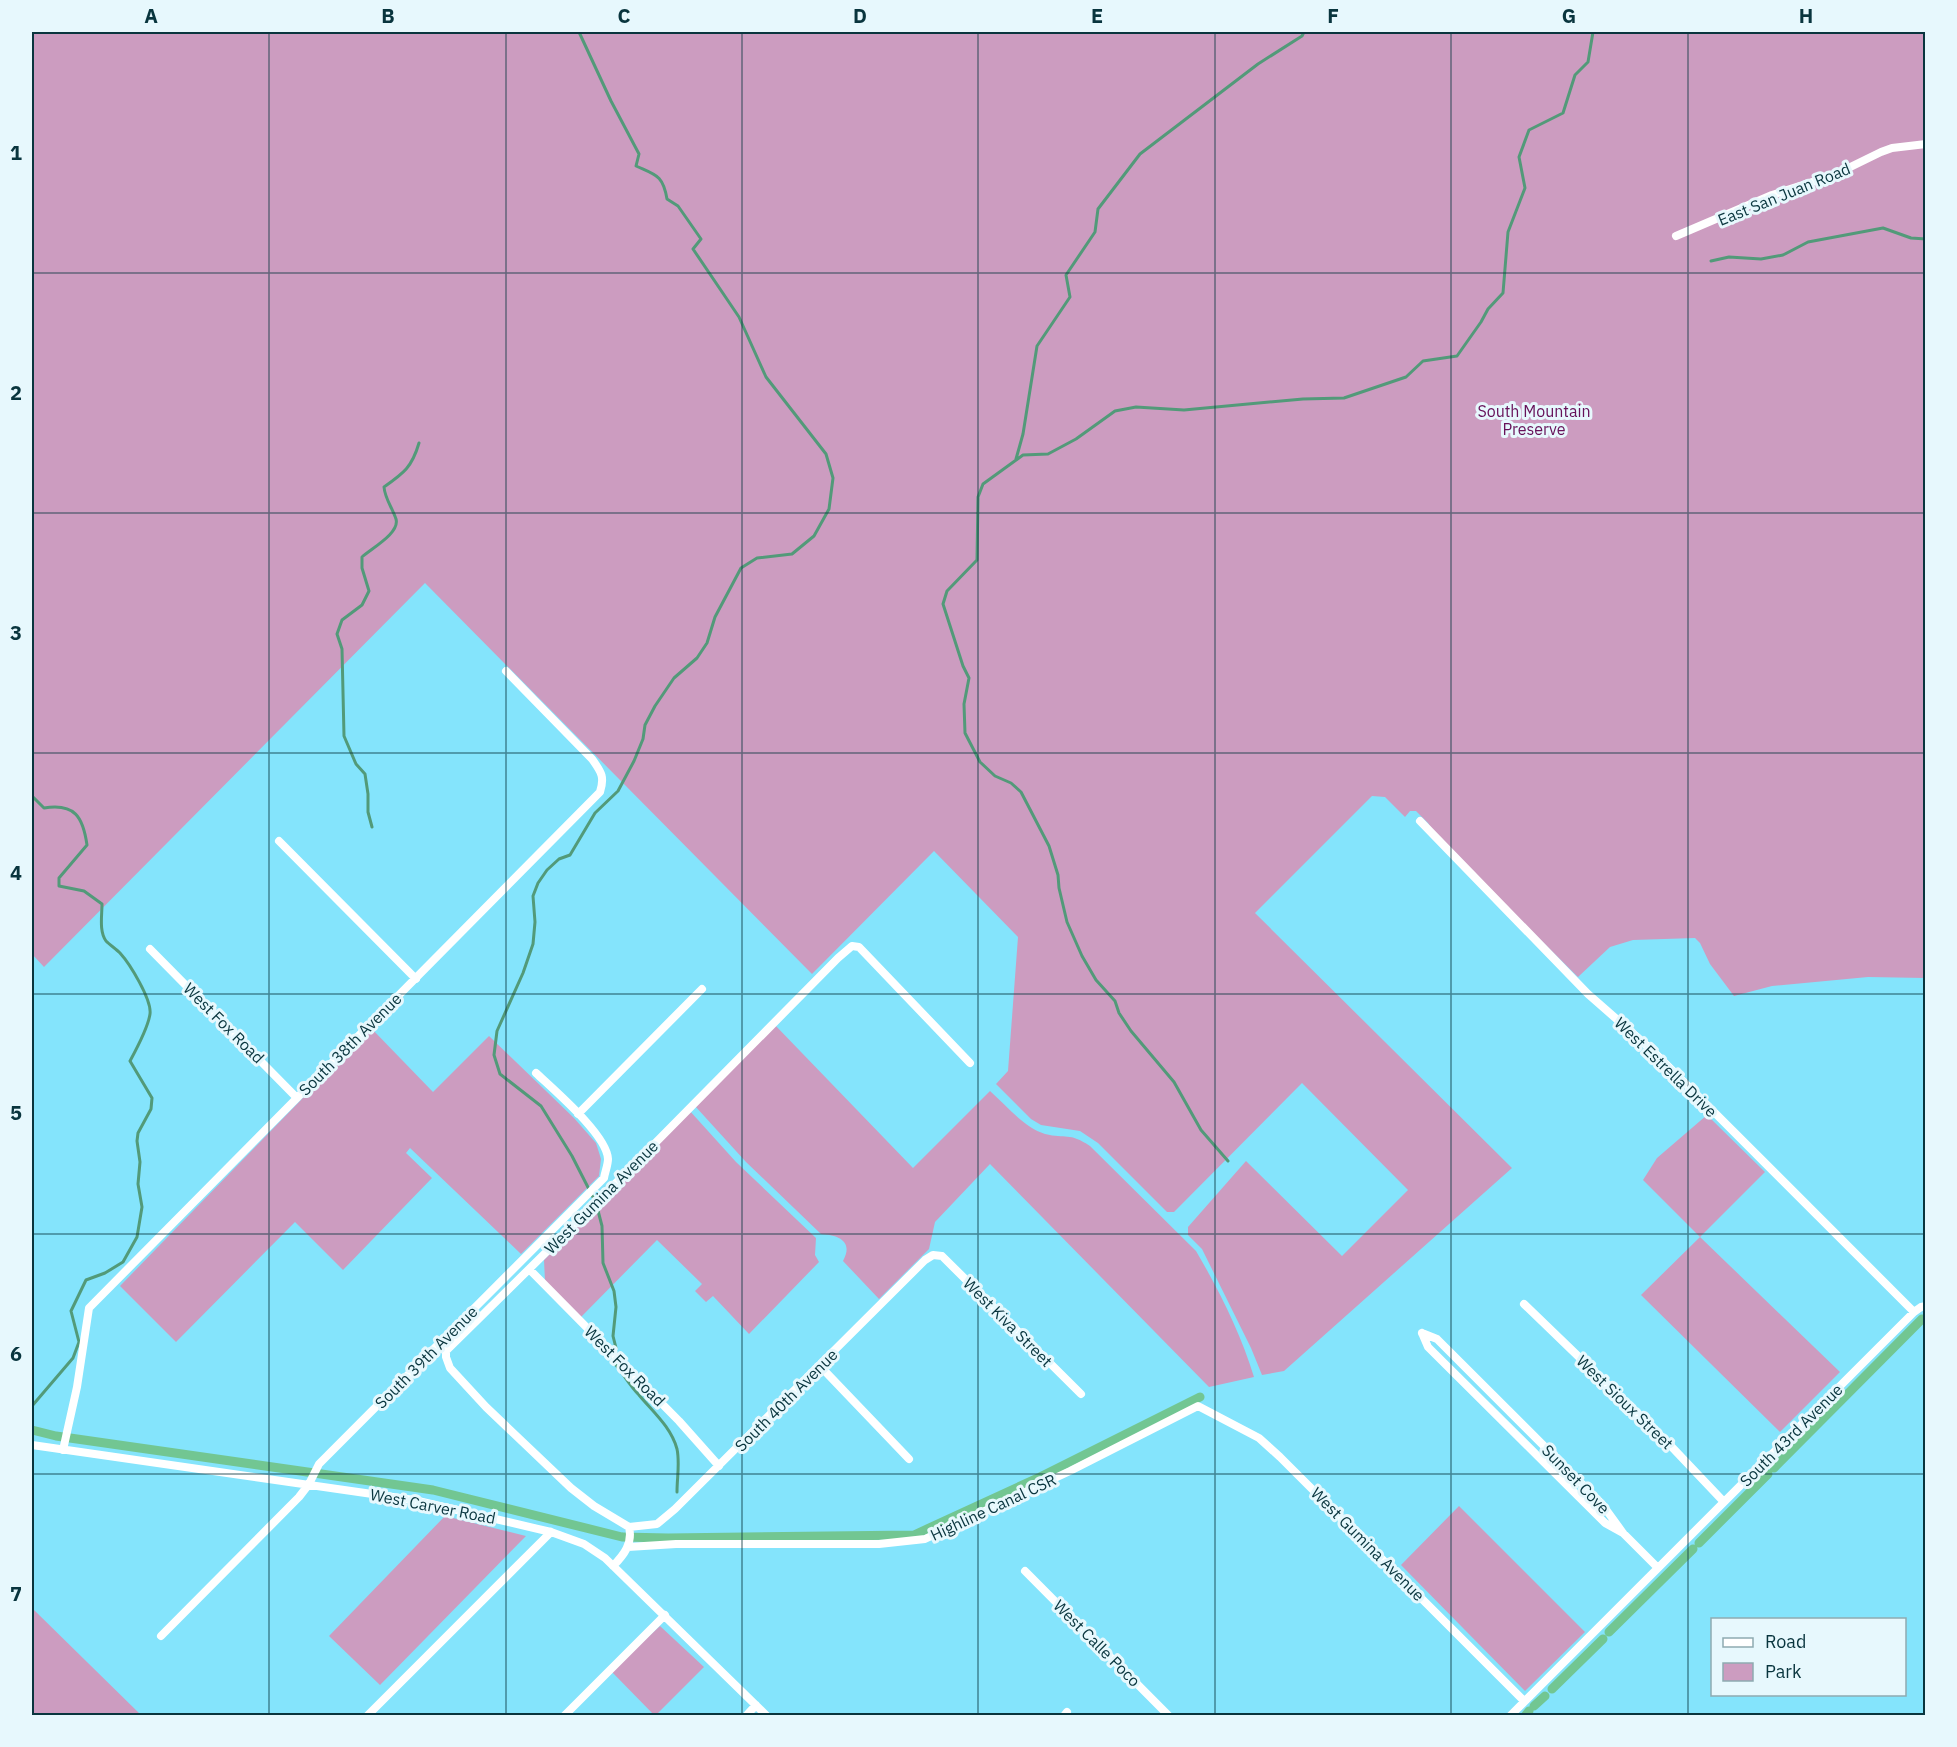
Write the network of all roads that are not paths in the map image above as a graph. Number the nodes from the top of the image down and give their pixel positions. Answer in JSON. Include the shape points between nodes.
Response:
{"nodes":[{"id":1,"x":1926,"y":144,"type":"edge"},
{"id":2,"x":1676,"y":236,"type":"dead end"},
{"id":3,"x":506,"y":671,"type":"dead end"},
{"id":4,"x":1420,"y":821,"type":"dead end"},
{"id":5,"x":279,"y":841,"type":"dead end"},
{"id":6,"x":150,"y":949,"type":"dead end"},
{"id":7,"x":416,"y":979,"type":"junction"},
{"id":8,"x":702,"y":989,"type":"dead end"},
{"id":9,"x":970,"y":1063,"type":"dead end"},
{"id":10,"x":536,"y":1073,"type":"dead end"},
{"id":11,"x":297,"y":1098,"type":"junction"},
{"id":12,"x":578,"y":1114,"type":"junction"},
{"id":13,"x":933,"y":1255,"type":"joint"},
{"id":14,"x":529,"y":1269,"type":"junction"},
{"id":15,"x":1524,"y":1304,"type":"dead end"},
{"id":16,"x":1926,"y":1306,"type":"edge"},
{"id":17,"x":1914,"y":1312,"type":"junction"},
{"id":18,"x":820,"y":1366,"type":"junction"},
{"id":19,"x":1081,"y":1394,"type":"dead end"},
{"id":20,"x":1197,"y":1406,"type":"joint"},
{"id":21,"x":32,"y":1445,"type":"edge"},
{"id":22,"x":64,"y":1447,"type":"junction"},
{"id":23,"x":909,"y":1459,"type":"dead end"},
{"id":24,"x":718,"y":1466,"type":"junction"},
{"id":25,"x":310,"y":1481,"type":"junction"},
{"id":26,"x":1724,"y":1502,"type":"junction"},
{"id":27,"x":630,"y":1530,"type":"junction"},
{"id":28,"x":551,"y":1532,"type":"junction"},
{"id":29,"x":1623,"y":1533,"type":"junction"},
{"id":30,"x":628,"y":1547,"type":"junction"},
{"id":31,"x":613,"y":1566,"type":"junction"},
{"id":32,"x":1658,"y":1568,"type":"junction"},
{"id":33,"x":1024,"y":1570,"type":"dead end"},
{"id":34,"x":665,"y":1615,"type":"junction"},
{"id":35,"x":161,"y":1636,"type":"dead end"},
{"id":36,"x":1524,"y":1701,"type":"junction"},
{"id":37,"x":756,"y":1705,"type":"junction"},
{"id":38,"x":367,"y":1716,"type":"edge"},
{"id":39,"x":564,"y":1716,"type":"edge"},
{"id":40,"x":746,"y":1716,"type":"edge"},
{"id":41,"x":766,"y":1716,"type":"edge"},
{"id":42,"x":1169,"y":1716,"type":"edge"},
{"id":43,"x":1510,"y":1716,"type":"edge"}],
"edges":[{"from":1,"to":2,"type":"street","name":"East San Juan Road","via":[[1881,152],[1834,176],[1772,195]]},
{"from":3,"to":7,"type":"street","name":"South 38th Avenue","via":[[592,759],[601,771],[600,792]]},
{"from":4,"to":17,"type":"street","name":"West Estrella Drive","via":[[1588,994],[1653,1051]]},
{"from":5,"to":7,"type":"street"},
{"from":6,"to":11,"type":"street","name":"West Fox Road"},
{"from":7,"to":11,"type":"street","name":"South 38th Avenue"},
{"from":8,"to":12,"type":"street"},
{"from":9,"to":14,"type":"street","name":"West Gumina Avenue","via":[[859,947],[852,946]]},
{"from":10,"to":12,"type":"street","name":"South 39th Avenue"},
{"from":11,"to":22,"type":"street","name":"South 38th Avenue","via":[[89,1308]]},
{"from":12,"to":25,"type":"street","name":"South 39th Avenue","via":[[603,1143],[608,1158],[604,1178],[316,1468]]},
{"from":13,"to":18,"type":"street","name":"South 40th Avenue"},
{"from":13,"to":19,"type":"street","name":"West Kiva Street","via":[[942,1256]]},
{"from":14,"to":24,"type":"street","name":"West Fox Road","via":[[679,1421]]},
{"from":14,"to":27,"type":"street","name":"West Gumina Avenue","via":[[450,1346],[446,1358],[450,1368],[486,1407],[571,1488]]},
{"from":15,"to":26,"type":"street","name":"West Sioux Street"},
{"from":16,"to":17,"type":"street","name":"South 43rd Avenue"},
{"from":17,"to":26,"type":"street","name":"South 43rd Avenue"},
{"from":18,"to":23,"type":"street"},
{"from":18,"to":24,"type":"street","name":"South 40th Avenue"},
{"from":20,"to":30,"type":"street","name":"Highline Canal CSR","via":[[925,1539],[879,1544]]},
{"from":20,"to":36,"type":"street","name":"West Gumina Avenue","via":[[1259,1438]]},
{"from":21,"to":22,"type":"street","name":"West Carver Road"},
{"from":22,"to":25,"type":"street","name":"West Carver Road"},
{"from":24,"to":27,"type":"street","name":"South 40th Avenue","via":[[657,1524]]},
{"from":25,"to":28,"type":"street","name":"West Carver Road"},
{"from":25,"to":35,"type":"street","name":"South 39th Avenue","via":[[299,1497]]},
{"from":26,"to":32,"type":"street","name":"South 43rd Avenue"},
{"from":27,"to":30,"type":"street"},
{"from":28,"to":31,"type":"street","name":"West Carver Road","via":[[584,1544]]},
{"from":28,"to":38,"type":"street"},
{"from":29,"to":29,"type":"street","name":"Sunset Cove","via":[[1602,1504],[1437,1339],[1422,1334],[1428,1347],[1605,1523]]},
{"from":29,"to":32,"type":"street"},
{"from":30,"to":31,"type":"street"},
{"from":31,"to":34,"type":"street","name":"West Carver Road"},
{"from":32,"to":36,"type":"street","name":"South 43rd Avenue"},
{"from":33,"to":42,"type":"street","name":"West Calle Poco"},
{"from":34,"to":37,"type":"street","name":"West Carver Road"},
{"from":34,"to":39,"type":"street"},
{"from":36,"to":43,"type":"street","name":"South 43rd Avenue"},
{"from":37,"to":40,"type":"street"},
{"from":37,"to":41,"type":"street","name":"West Carver Road"}]}
